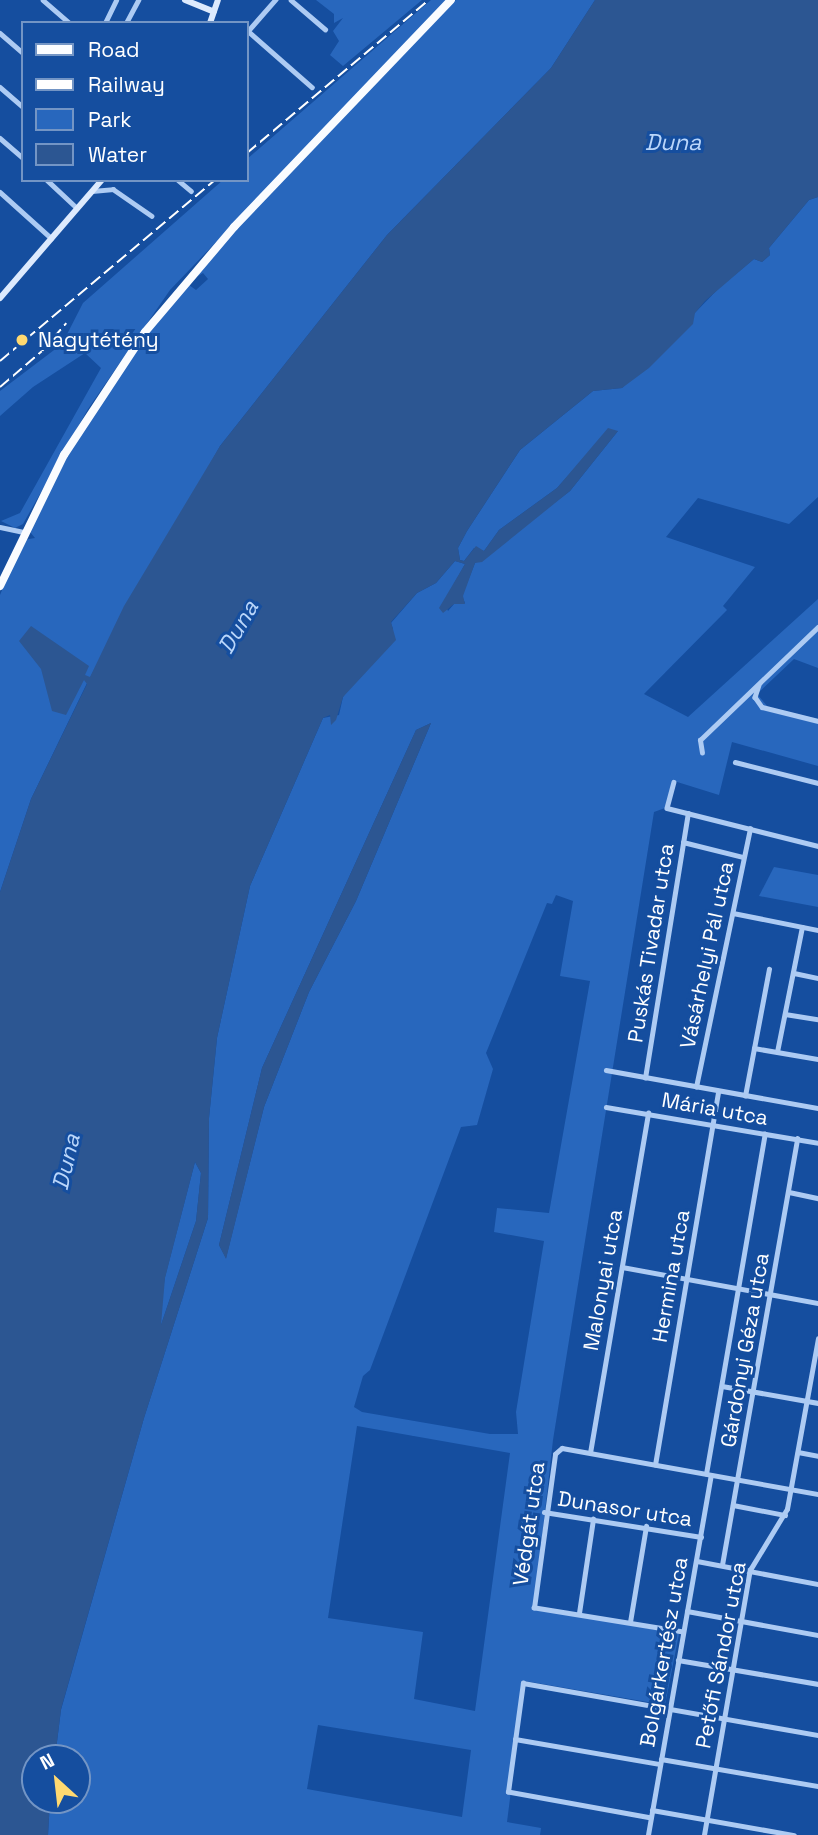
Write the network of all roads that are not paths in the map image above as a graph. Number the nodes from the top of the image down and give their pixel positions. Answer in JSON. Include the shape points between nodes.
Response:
{"nodes":[{"id":1,"x":43,"y":0,"type":"edge"},
{"id":2,"x":116,"y":0,"type":"edge"},
{"id":3,"x":138,"y":0,"type":"edge"},
{"id":4,"x":185,"y":0,"type":"edge"},
{"id":5,"x":218,"y":0,"type":"edge"},
{"id":6,"x":275,"y":0,"type":"edge"},
{"id":7,"x":291,"y":0,"type":"edge"},
{"id":8,"x":451,"y":0,"type":"edge"},
{"id":9,"x":214,"y":12,"type":"junction"},
{"id":10,"x":67,"y":21,"type":"edge"},
{"id":11,"x":106,"y":21,"type":"edge"},
{"id":12,"x":127,"y":21,"type":"edge"},
{"id":13,"x":211,"y":21,"type":"edge"},
{"id":14,"x":325,"y":29,"type":"dead end"},
{"id":15,"x":248,"y":31,"type":"edge"},
{"id":16,"x":0,"y":33,"type":"edge"},
{"id":17,"x":248,"y":33,"type":"edge"},
{"id":18,"x":21,"y":51,"type":"edge"},
{"id":19,"x":0,"y":87,"type":"edge"},
{"id":20,"x":312,"y":87,"type":"dead end"},
{"id":21,"x":21,"y":105,"type":"edge"},
{"id":22,"x":0,"y":138,"type":"edge"},
{"id":23,"x":21,"y":156,"type":"edge"},
{"id":24,"x":49,"y":182,"type":"edge"},
{"id":25,"x":100,"y":182,"type":"edge"},
{"id":26,"x":180,"y":182,"type":"edge"},
{"id":27,"x":92,"y":191,"type":"junction"},
{"id":28,"x":191,"y":191,"type":"dead end"},
{"id":29,"x":0,"y":192,"type":"edge"},
{"id":30,"x":77,"y":208,"type":"junction"},
{"id":31,"x":152,"y":216,"type":"dead end"},
{"id":32,"x":51,"y":238,"type":"junction"},
{"id":33,"x":0,"y":298,"type":"edge"},
{"id":34,"x":0,"y":527,"type":"edge"},
{"id":35,"x":24,"y":532,"type":"junction"},
{"id":36,"x":0,"y":586,"type":"edge"},
{"id":37,"x":818,"y":628,"type":"edge"},
{"id":38,"x":762,"y":680,"type":"junction"},
{"id":39,"x":818,"y":722,"type":"edge"},
{"id":40,"x":702,"y":753,"type":"dead end"},
{"id":41,"x":734,"y":762,"type":"dead end"},
{"id":42,"x":674,"y":782,"type":"dead end"},
{"id":43,"x":818,"y":783,"type":"edge"},
{"id":44,"x":688,"y":813,"type":"junction"},
{"id":45,"x":750,"y":829,"type":"junction"},
{"id":46,"x":683,"y":842,"type":"junction"},
{"id":47,"x":818,"y":846,"type":"edge"},
{"id":48,"x":743,"y":857,"type":"junction"},
{"id":49,"x":733,"y":913,"type":"junction"},
{"id":50,"x":802,"y":927,"type":"junction"},
{"id":51,"x":818,"y":930,"type":"edge"},
{"id":52,"x":769,"y":969,"type":"dead end"},
{"id":53,"x":794,"y":974,"type":"junction"},
{"id":54,"x":818,"y":978,"type":"edge"},
{"id":55,"x":785,"y":1014,"type":"junction"},
{"id":56,"x":818,"y":1019,"type":"edge"},
{"id":57,"x":754,"y":1048,"type":"junction"},
{"id":58,"x":777,"y":1052,"type":"junction"},
{"id":59,"x":818,"y":1059,"type":"edge"},
{"id":60,"x":606,"y":1070,"type":"dead end"},
{"id":61,"x":645,"y":1078,"type":"junction"},
{"id":62,"x":696,"y":1087,"type":"junction"},
{"id":63,"x":718,"y":1091,"type":"junction"},
{"id":64,"x":745,"y":1096,"type":"junction"},
{"id":65,"x":606,"y":1107,"type":"dead end"},
{"id":66,"x":818,"y":1108,"type":"edge"},
{"id":67,"x":648,"y":1113,"type":"junction"},
{"id":68,"x":713,"y":1125,"type":"junction"},
{"id":69,"x":765,"y":1134,"type":"junction"},
{"id":70,"x":797,"y":1139,"type":"junction"},
{"id":71,"x":818,"y":1143,"type":"edge"},
{"id":72,"x":789,"y":1192,"type":"junction"},
{"id":73,"x":818,"y":1198,"type":"edge"},
{"id":74,"x":622,"y":1267,"type":"junction"},
{"id":75,"x":687,"y":1279,"type":"junction"},
{"id":76,"x":738,"y":1288,"type":"junction"},
{"id":77,"x":772,"y":1294,"type":"junction"},
{"id":78,"x":818,"y":1303,"type":"edge"},
{"id":79,"x":818,"y":1339,"type":"edge"},
{"id":80,"x":817,"y":1352,"type":"edge"},
{"id":81,"x":722,"y":1386,"type":"junction"},
{"id":82,"x":754,"y":1392,"type":"junction"},
{"id":83,"x":807,"y":1401,"type":"junction"},
{"id":84,"x":818,"y":1403,"type":"edge"},
{"id":85,"x":798,"y":1452,"type":"junction"},
{"id":86,"x":590,"y":1453,"type":"junction"},
{"id":87,"x":818,"y":1456,"type":"edge"},
{"id":88,"x":655,"y":1465,"type":"junction"},
{"id":89,"x":709,"y":1475,"type":"junction"},
{"id":90,"x":737,"y":1480,"type":"junction"},
{"id":91,"x":791,"y":1489,"type":"junction"},
{"id":92,"x":818,"y":1494,"type":"edge"},
{"id":93,"x":733,"y":1506,"type":"junction"},
{"id":94,"x":544,"y":1512,"type":"junction"},
{"id":95,"x":785,"y":1515,"type":"junction"},
{"id":96,"x":593,"y":1519,"type":"junction"},
{"id":97,"x":646,"y":1527,"type":"junction"},
{"id":98,"x":701,"y":1536,"type":"junction"},
{"id":99,"x":697,"y":1561,"type":"junction"},
{"id":100,"x":722,"y":1565,"type":"junction"},
{"id":101,"x":750,"y":1570,"type":"junction"},
{"id":102,"x":818,"y":1575,"type":"edge"},
{"id":103,"x":817,"y":1583,"type":"edge"},
{"id":104,"x":688,"y":1611,"type":"junction"},
{"id":105,"x":579,"y":1614,"type":"junction"},
{"id":106,"x":742,"y":1621,"type":"junction"},
{"id":107,"x":631,"y":1622,"type":"junction"},
{"id":108,"x":684,"y":1632,"type":"junction"},
{"id":109,"x":818,"y":1635,"type":"edge"},
{"id":110,"x":678,"y":1660,"type":"junction"},
{"id":111,"x":733,"y":1669,"type":"junction"},
{"id":112,"x":818,"y":1684,"type":"edge"},
{"id":113,"x":670,"y":1709,"type":"junction"},
{"id":114,"x":725,"y":1719,"type":"junction"},
{"id":115,"x":818,"y":1735,"type":"edge"},
{"id":116,"x":515,"y":1740,"type":"junction"},
{"id":117,"x":661,"y":1761,"type":"junction"},
{"id":118,"x":715,"y":1768,"type":"junction"},
{"id":119,"x":818,"y":1786,"type":"edge"},
{"id":120,"x":652,"y":1810,"type":"junction"},
{"id":121,"x":651,"y":1818,"type":"junction"},
{"id":122,"x":706,"y":1819,"type":"junction"},
{"id":123,"x":648,"y":1835,"type":"edge"},
{"id":124,"x":704,"y":1835,"type":"edge"},
{"id":125,"x":794,"y":1835,"type":"edge"}],
"edges":[{"from":1,"to":10,"type":"street"},
{"from":2,"to":11,"type":"street"},
{"from":3,"to":12,"type":"street"},
{"from":4,"to":9,"type":"main road"},
{"from":5,"to":9,"type":"main road"},
{"from":6,"to":15,"type":"street"},
{"from":7,"to":14,"type":"street"},
{"from":8,"to":35,"type":"main road","via":[[162,309],[93,407]]},
{"from":9,"to":13,"type":"main road"},
{"from":16,"to":18,"type":"street"},
{"from":17,"to":20,"type":"street"},
{"from":19,"to":21,"type":"street"},
{"from":22,"to":23,"type":"street"},
{"from":24,"to":30,"type":"street"},
{"from":25,"to":27,"type":"main road"},
{"from":26,"to":28,"type":"street"},
{"from":27,"to":30,"type":"main road"},
{"from":27,"to":31,"type":"street","via":[[113,189]]},
{"from":29,"to":32,"type":"street"},
{"from":30,"to":32,"type":"main road"},
{"from":32,"to":33,"type":"main road"},
{"from":34,"to":35,"type":"street"},
{"from":35,"to":36,"type":"main road"},
{"from":37,"to":38,"type":"street"},
{"from":38,"to":39,"type":"street","via":[[755,693],[759,705]]},
{"from":38,"to":40,"type":"street","via":[[700,740]]},
{"from":41,"to":43,"type":"street"},
{"from":42,"to":44,"type":"street","via":[[667,808]]},
{"from":44,"to":45,"type":"street"},
{"from":44,"to":46,"type":"street","name":"Puskás Tivadar utca"},
{"from":45,"to":47,"type":"street"},
{"from":45,"to":48,"type":"street","name":"Vásárhelyi Pál utca"},
{"from":46,"to":48,"type":"street"},
{"from":46,"to":61,"type":"street","name":"Puskás Tivadar utca"},
{"from":48,"to":49,"type":"street","name":"Vásárhelyi Pál utca"},
{"from":49,"to":50,"type":"street"},
{"from":49,"to":62,"type":"street","name":"Vásárhelyi Pál utca"},
{"from":50,"to":51,"type":"street"},
{"from":50,"to":53,"type":"street"},
{"from":52,"to":57,"type":"street"},
{"from":53,"to":54,"type":"street"},
{"from":53,"to":55,"type":"street"},
{"from":55,"to":56,"type":"street"},
{"from":55,"to":58,"type":"street"},
{"from":57,"to":58,"type":"street"},
{"from":57,"to":64,"type":"street"},
{"from":58,"to":59,"type":"street"},
{"from":60,"to":61,"type":"street"},
{"from":61,"to":62,"type":"street"},
{"from":62,"to":63,"type":"street"},
{"from":63,"to":64,"type":"street"},
{"from":63,"to":68,"type":"street","name":"Hermina utca"},
{"from":64,"to":66,"type":"street"},
{"from":65,"to":67,"type":"street","name":"Mária utca"},
{"from":67,"to":68,"type":"street","name":"Mária utca"},
{"from":67,"to":74,"type":"street","name":"Malonyai utca"},
{"from":68,"to":69,"type":"street","name":"Mária utca"},
{"from":68,"to":75,"type":"street","name":"Hermina utca"},
{"from":69,"to":70,"type":"street","name":"Mária utca"},
{"from":69,"to":76,"type":"street","name":"Bolgárkertész utca"},
{"from":70,"to":71,"type":"street","name":"Mária utca"},
{"from":70,"to":72,"type":"street","name":"Gárdonyi Géza utca"},
{"from":72,"to":73,"type":"street"},
{"from":72,"to":77,"type":"street","name":"Gárdonyi Géza utca"},
{"from":74,"to":75,"type":"street"},
{"from":74,"to":86,"type":"street","name":"Malonyai utca"},
{"from":75,"to":76,"type":"street"},
{"from":75,"to":88,"type":"street","name":"Hermina utca"},
{"from":76,"to":77,"type":"street"},
{"from":76,"to":81,"type":"street","name":"Bolgárkertész utca"},
{"from":77,"to":78,"type":"street"},
{"from":77,"to":82,"type":"street","name":"Gárdonyi Géza utca"},
{"from":79,"to":80,"type":"street","name":"Petőfi Sándor utca"},
{"from":80,"to":83,"type":"street","name":"Petőfi Sándor utca"},
{"from":81,"to":82,"type":"street"},
{"from":81,"to":89,"type":"street","name":"Bolgárkertész utca"},
{"from":82,"to":83,"type":"street"},
{"from":82,"to":90,"type":"street","name":"Gárdonyi Géza utca"},
{"from":83,"to":84,"type":"street"},
{"from":83,"to":85,"type":"street","name":"Petőfi Sándor utca"},
{"from":85,"to":87,"type":"street"},
{"from":85,"to":91,"type":"street","name":"Petőfi Sándor utca"},
{"from":86,"to":88,"type":"street"},
{"from":86,"to":94,"type":"street","name":"Védgát utca","via":[[562,1448],[553,1456]]},
{"from":88,"to":89,"type":"street"},
{"from":89,"to":90,"type":"street"},
{"from":89,"to":98,"type":"street","name":"Bolgárkertész utca"},
{"from":90,"to":91,"type":"street"},
{"from":90,"to":93,"type":"street","name":"Gárdonyi Géza utca"},
{"from":91,"to":92,"type":"street"},
{"from":91,"to":95,"type":"street","name":"Petőfi Sándor utca"},
{"from":93,"to":95,"type":"street"},
{"from":93,"to":100,"type":"street","name":"Gárdonyi Géza utca"},
{"from":94,"to":96,"type":"street","name":"Dunasor utca"},
{"from":94,"to":105,"type":"street","name":"Védgát utca","via":[[534,1608]]},
{"from":95,"to":101,"type":"street","name":"Petőfi Sándor utca"},
{"from":96,"to":97,"type":"street","name":"Dunasor utca"},
{"from":96,"to":105,"type":"street"},
{"from":97,"to":98,"type":"street","name":"Dunasor utca"},
{"from":97,"to":107,"type":"street"},
{"from":98,"to":99,"type":"street","name":"Bolgárkertész utca"},
{"from":99,"to":100,"type":"street"},
{"from":99,"to":104,"type":"street","name":"Bolgárkertész utca"},
{"from":100,"to":101,"type":"street"},
{"from":101,"to":103,"type":"street"},
{"from":101,"to":106,"type":"street","name":"Petőfi Sándor utca"},
{"from":102,"to":103,"type":"street"},
{"from":104,"to":106,"type":"street"},
{"from":104,"to":108,"type":"street","name":"Bolgárkertész utca"},
{"from":105,"to":107,"type":"street"},
{"from":106,"to":109,"type":"street"},
{"from":106,"to":111,"type":"street","name":"Petőfi Sándor utca"},
{"from":107,"to":108,"type":"street"},
{"from":108,"to":110,"type":"street","name":"Bolgárkertész utca"},
{"from":110,"to":111,"type":"street"},
{"from":110,"to":113,"type":"street","name":"Bolgárkertész utca"},
{"from":111,"to":112,"type":"street"},
{"from":111,"to":114,"type":"street","name":"Petőfi Sándor utca"},
{"from":113,"to":114,"type":"street"},
{"from":113,"to":116,"type":"street","via":[[523,1683]]},
{"from":113,"to":117,"type":"street","name":"Bolgárkertész utca"},
{"from":114,"to":115,"type":"street"},
{"from":114,"to":118,"type":"street","name":"Petőfi Sándor utca"},
{"from":116,"to":117,"type":"street"},
{"from":116,"to":121,"type":"street","via":[[508,1792]]},
{"from":117,"to":118,"type":"street"},
{"from":117,"to":120,"type":"street","name":"Bolgárkertész utca"},
{"from":118,"to":119,"type":"street"},
{"from":118,"to":122,"type":"street","name":"Petőfi Sándor utca"},
{"from":120,"to":121,"type":"street","name":"Bolgárkertész utca"},
{"from":120,"to":122,"type":"street"},
{"from":121,"to":123,"type":"street","name":"Bolgárkertész utca"},
{"from":122,"to":124,"type":"street","name":"Petőfi Sándor utca"},
{"from":122,"to":125,"type":"street"}]}
